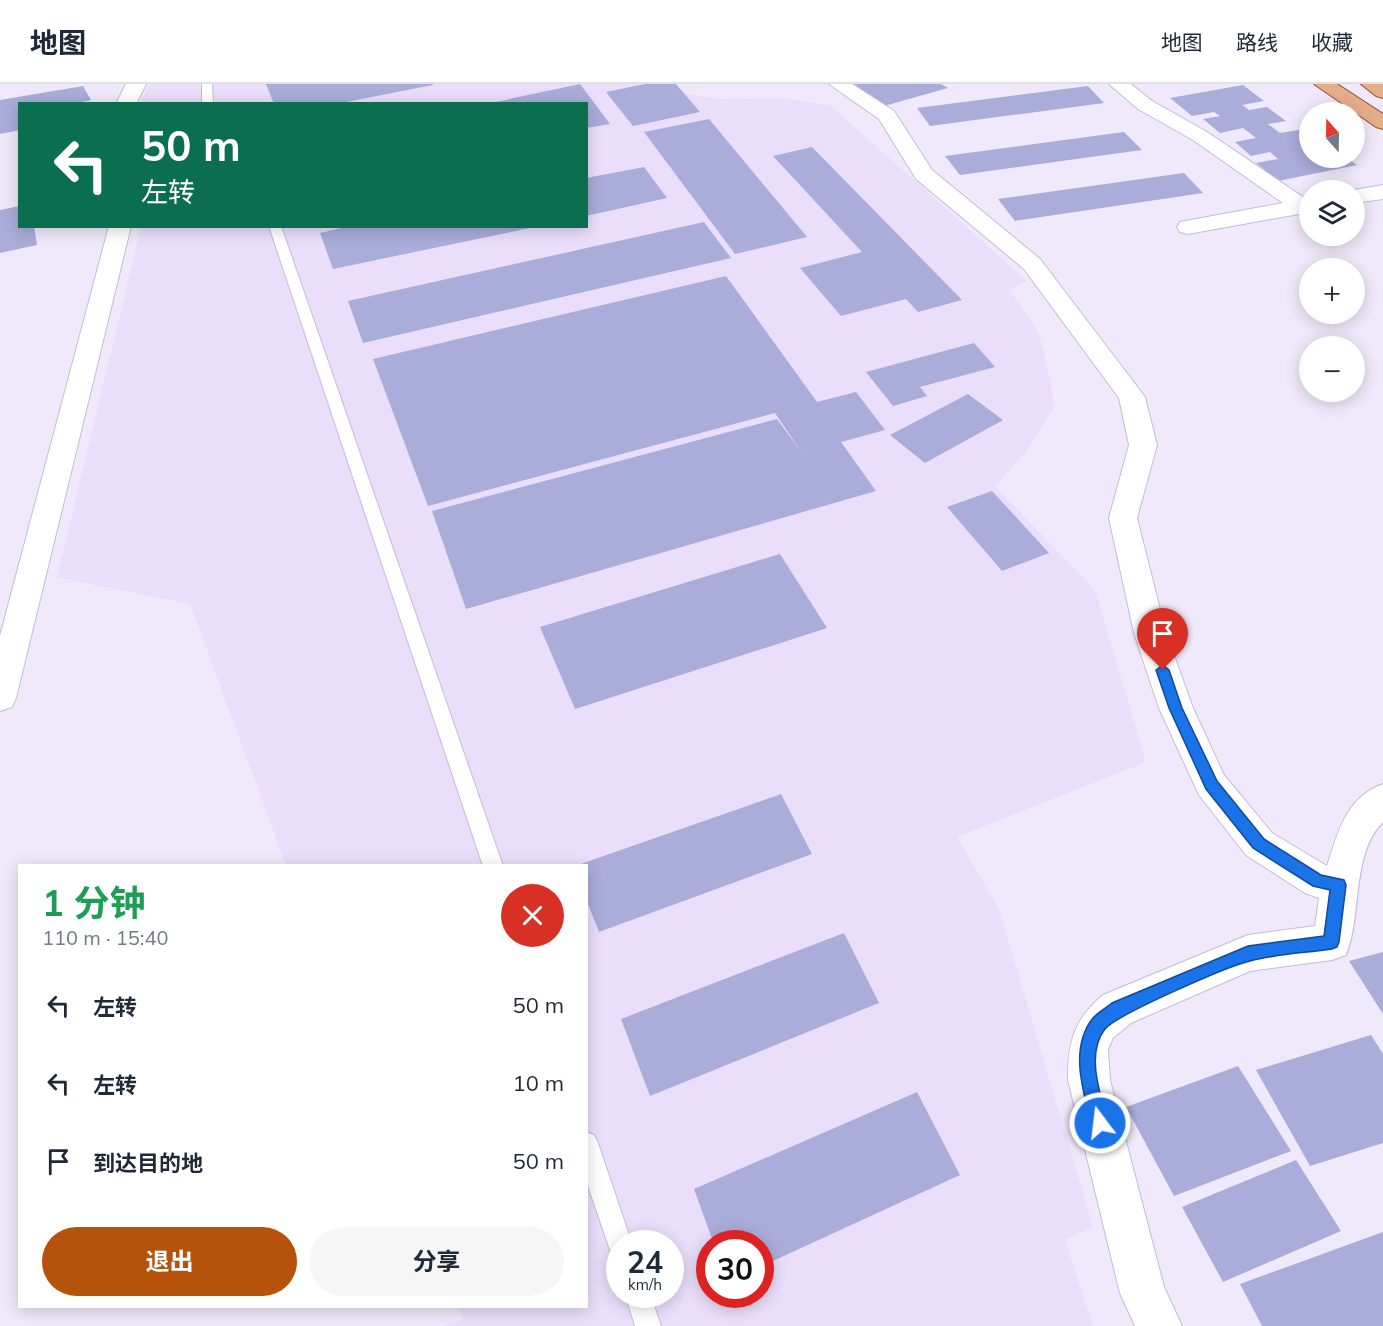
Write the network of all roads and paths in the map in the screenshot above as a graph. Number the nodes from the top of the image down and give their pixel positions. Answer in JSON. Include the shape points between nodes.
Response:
{"nodes":[{"id":1,"x":136,"y":84,"type":"edge"},
{"id":2,"x":207,"y":84,"type":"edge"},
{"id":3,"x":839,"y":84,"type":"edge"},
{"id":4,"x":1119,"y":84,"type":"edge"},
{"id":5,"x":1324,"y":84,"type":"edge"},
{"id":6,"x":1371,"y":84,"type":"edge"},
{"id":7,"x":1383,"y":92,"type":"edge"},
{"id":8,"x":127,"y":102,"type":"edge"},
{"id":9,"x":207,"y":102,"type":"edge"},
{"id":10,"x":1383,"y":123,"type":"edge"},
{"id":11,"x":1383,"y":192,"type":"edge"},
{"id":12,"x":1365,"y":195,"type":"edge"},
{"id":13,"x":1299,"y":202,"type":"edge"},
{"id":14,"x":1299,"y":207,"type":"edge"},
{"id":15,"x":1188,"y":227,"type":"dead end"},
{"id":16,"x":119,"y":228,"type":"edge"},
{"id":17,"x":276,"y":228,"type":"edge"},
{"id":18,"x":0,"y":698,"type":"edge"},
{"id":19,"x":1383,"y":799,"type":"edge"},
{"id":20,"x":492,"y":864,"type":"edge"},
{"id":21,"x":1339,"y":885,"type":"junction"},
{"id":22,"x":588,"y":1149,"type":"edge"},
{"id":23,"x":615,"y":1230,"type":"edge"},
{"id":24,"x":642,"y":1308,"type":"edge"},
{"id":25,"x":648,"y":1326,"type":"edge"},
{"id":26,"x":1159,"y":1326,"type":"edge"}],
"edges":[{"from":1,"to":8,"type":"street"},
{"from":2,"to":9,"type":"lane"},
{"from":3,"to":21,"type":"street","via":[[886,115],[924,174],[1032,264],[1132,398],[1143,445],[1123,518],[1150,633],[1176,708],[1211,785],[1258,844],[1318,881]]},
{"from":4,"to":13,"type":"street","via":[[1145,105],[1200,136]]},
{"from":5,"to":10,"type":"main road"},
{"from":6,"to":7,"type":"main road"},
{"from":11,"to":12,"type":"street"},
{"from":14,"to":15,"type":"street"},
{"from":16,"to":18,"type":"street"},
{"from":17,"to":20,"type":"lane"},
{"from":19,"to":21,"type":"street","via":[[1359,822]]},
{"from":21,"to":26,"type":"street","via":[[1332,942],[1248,953],[1118,1009],[1099,1024],[1088,1049],[1094,1102],[1143,1293]]},
{"from":22,"to":23,"type":"lane"},
{"from":24,"to":25,"type":"lane"}]}
